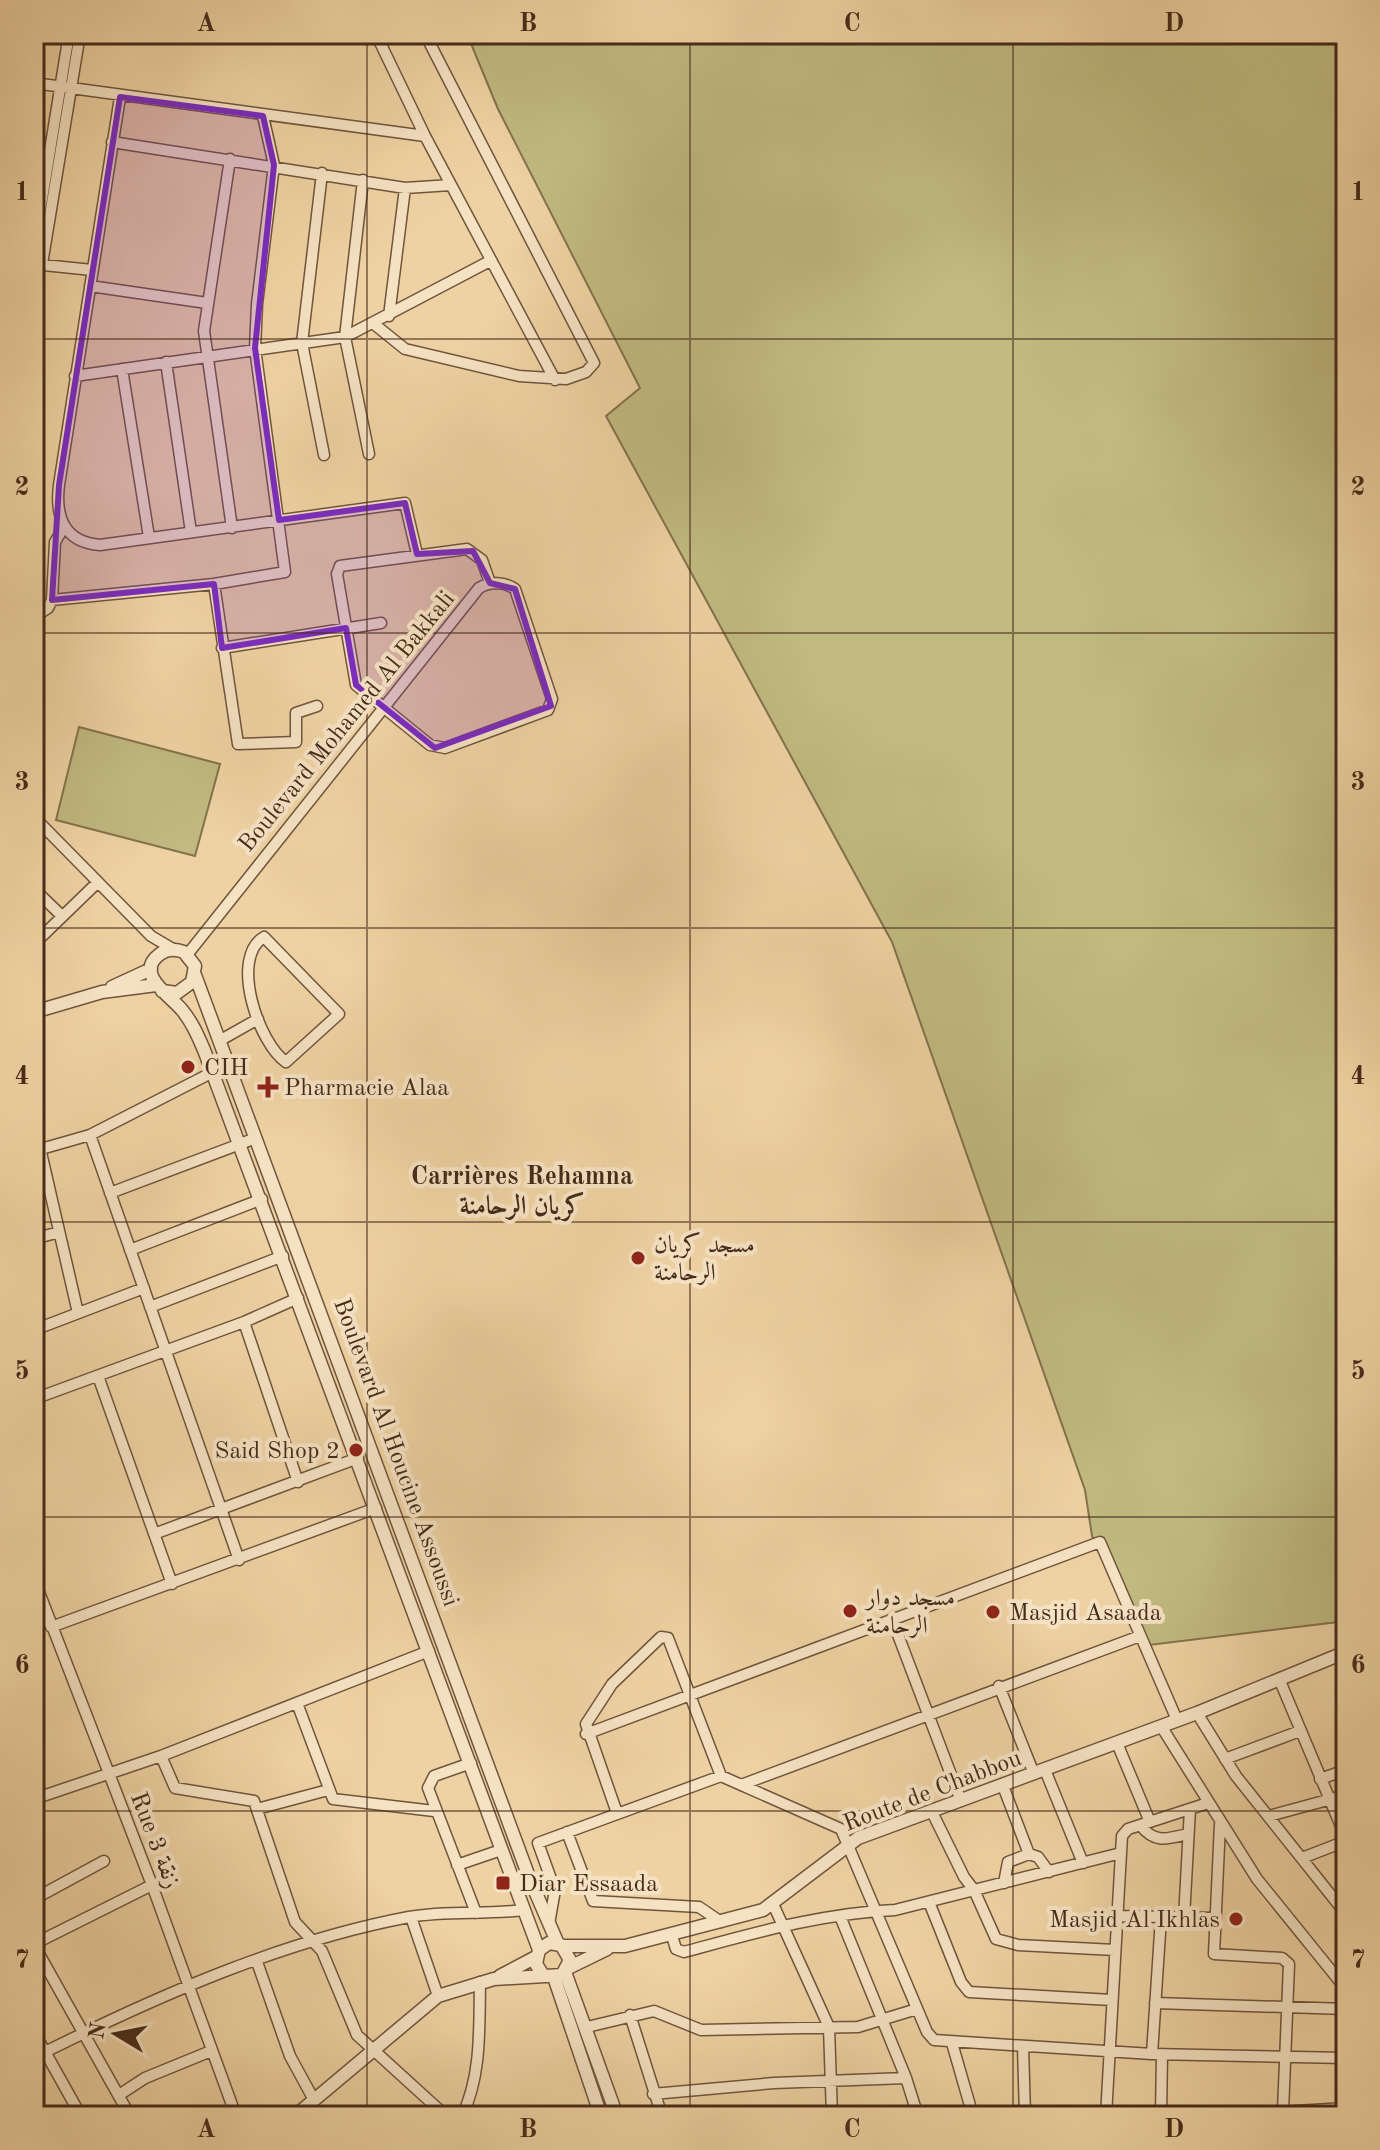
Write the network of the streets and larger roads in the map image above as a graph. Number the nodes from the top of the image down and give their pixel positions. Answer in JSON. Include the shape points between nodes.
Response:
{"nodes":[{"id":1,"x":69,"y":34,"type":"edge"},
{"id":2,"x":80,"y":34,"type":"edge"},
{"id":3,"x":376,"y":34,"type":"edge"},
{"id":4,"x":425,"y":34,"type":"edge"},
{"id":5,"x":34,"y":83,"type":"edge"},
{"id":6,"x":66,"y":89,"type":"junction"},
{"id":7,"x":120,"y":97,"type":"junction"},
{"id":8,"x":263,"y":116,"type":"junction"},
{"id":9,"x":425,"y":136,"type":"junction"},
{"id":10,"x":112,"y":142,"type":"junction"},
{"id":11,"x":230,"y":159,"type":"junction"},
{"id":12,"x":274,"y":165,"type":"junction"},
{"id":13,"x":322,"y":173,"type":"junction"},
{"id":14,"x":363,"y":180,"type":"junction"},
{"id":15,"x":451,"y":185,"type":"junction"},
{"id":16,"x":405,"y":188,"type":"junction"},
{"id":17,"x":34,"y":248,"type":"edge"},
{"id":18,"x":490,"y":261,"type":"junction"},
{"id":19,"x":38,"y":264,"type":"edge"},
{"id":20,"x":92,"y":270,"type":"junction"},
{"id":21,"x":90,"y":286,"type":"junction"},
{"id":22,"x":207,"y":303,"type":"junction"},
{"id":23,"x":389,"y":316,"type":"junction"},
{"id":24,"x":374,"y":324,"type":"junction"},
{"id":25,"x":345,"y":337,"type":"junction"},
{"id":26,"x":302,"y":343,"type":"junction"},
{"id":27,"x":255,"y":348,"type":"junction"},
{"id":28,"x":207,"y":356,"type":"junction"},
{"id":29,"x":166,"y":362,"type":"junction"},
{"id":30,"x":122,"y":369,"type":"junction"},
{"id":31,"x":75,"y":376,"type":"junction"},
{"id":32,"x":555,"y":380,"type":"junction"},
{"id":33,"x":369,"y":454,"type":"dead end"},
{"id":34,"x":324,"y":455,"type":"dead end"},
{"id":35,"x":279,"y":520,"type":"junction"},
{"id":36,"x":64,"y":527,"type":"junction"},
{"id":37,"x":232,"y":528,"type":"junction"},
{"id":38,"x":191,"y":532,"type":"junction"},
{"id":39,"x":149,"y":537,"type":"junction"},
{"id":40,"x":417,"y":554,"type":"junction"},
{"id":41,"x":490,"y":583,"type":"junction"},
{"id":42,"x":214,"y":584,"type":"junction"},
{"id":43,"x":52,"y":600,"type":"junction"},
{"id":44,"x":34,"y":617,"type":"edge"},
{"id":45,"x":381,"y":623,"type":"dead end"},
{"id":46,"x":346,"y":628,"type":"junction"},
{"id":47,"x":222,"y":648,"type":"junction"},
{"id":48,"x":317,"y":706,"type":"dead end"},
{"id":49,"x":382,"y":709,"type":"junction"},
{"id":50,"x":34,"y":817,"type":"edge"},
{"id":51,"x":98,"y":882,"type":"junction"},
{"id":52,"x":34,"y":889,"type":"edge"},
{"id":53,"x":62,"y":916,"type":"junction"},
{"id":54,"x":151,"y":936,"type":"junction"},
{"id":55,"x":34,"y":944,"type":"edge"},
{"id":56,"x":173,"y":949,"type":"junction"},
{"id":57,"x":187,"y":955,"type":"junction"},
{"id":58,"x":153,"y":964,"type":"junction"},
{"id":59,"x":195,"y":975,"type":"junction"},
{"id":60,"x":159,"y":988,"type":"junction"},
{"id":61,"x":102,"y":992,"type":"junction"},
{"id":62,"x":34,"y":1012,"type":"edge"},
{"id":63,"x":258,"y":1019,"type":"junction"},
{"id":64,"x":219,"y":1041,"type":"junction"},
{"id":65,"x":213,"y":1072,"type":"junction"},
{"id":66,"x":34,"y":1122,"type":"edge"},
{"id":67,"x":90,"y":1135,"type":"junction"},
{"id":68,"x":256,"y":1138,"type":"junction"},
{"id":69,"x":241,"y":1144,"type":"junction"},
{"id":70,"x":37,"y":1151,"type":"edge"},
{"id":71,"x":110,"y":1193,"type":"junction"},
{"id":72,"x":262,"y":1199,"type":"junction"},
{"id":73,"x":59,"y":1232,"type":"junction"},
{"id":74,"x":34,"y":1239,"type":"edge"},
{"id":75,"x":130,"y":1250,"type":"junction"},
{"id":76,"x":283,"y":1256,"type":"junction"},
{"id":77,"x":144,"y":1288,"type":"junction"},
{"id":78,"x":298,"y":1298,"type":"junction"},
{"id":79,"x":150,"y":1307,"type":"junction"},
{"id":80,"x":78,"y":1313,"type":"junction"},
{"id":81,"x":244,"y":1322,"type":"junction"},
{"id":82,"x":34,"y":1330,"type":"edge"},
{"id":83,"x":166,"y":1351,"type":"junction"},
{"id":84,"x":98,"y":1376,"type":"junction"},
{"id":85,"x":34,"y":1399,"type":"edge"},
{"id":86,"x":358,"y":1458,"type":"junction"},
{"id":87,"x":298,"y":1482,"type":"junction"},
{"id":88,"x":376,"y":1508,"type":"junction"},
{"id":89,"x":222,"y":1509,"type":"junction"},
{"id":90,"x":154,"y":1534,"type":"junction"},
{"id":91,"x":239,"y":1560,"type":"junction"},
{"id":92,"x":34,"y":1579,"type":"edge"},
{"id":93,"x":172,"y":1584,"type":"junction"},
{"id":94,"x":892,"y":1619,"type":"junction"},
{"id":95,"x":50,"y":1623,"type":"junction"},
{"id":96,"x":34,"y":1625,"type":"edge"},
{"id":97,"x":1140,"y":1636,"type":"junction"},
{"id":98,"x":429,"y":1651,"type":"junction"},
{"id":99,"x":1346,"y":1652,"type":"edge"},
{"id":100,"x":1280,"y":1681,"type":"junction"},
{"id":101,"x":999,"y":1686,"type":"junction"},
{"id":102,"x":690,"y":1694,"type":"junction"},
{"id":103,"x":297,"y":1703,"type":"junction"},
{"id":104,"x":927,"y":1713,"type":"junction"},
{"id":105,"x":1197,"y":1713,"type":"junction"},
{"id":106,"x":1177,"y":1720,"type":"junction"},
{"id":107,"x":1161,"y":1726,"type":"junction"},
{"id":108,"x":1300,"y":1731,"type":"junction"},
{"id":109,"x":586,"y":1734,"type":"junction"},
{"id":110,"x":1117,"y":1743,"type":"junction"},
{"id":111,"x":161,"y":1756,"type":"junction"},
{"id":112,"x":1225,"y":1759,"type":"junction"},
{"id":113,"x":471,"y":1763,"type":"junction"},
{"id":114,"x":1346,"y":1770,"type":"edge"},
{"id":115,"x":1039,"y":1772,"type":"junction"},
{"id":116,"x":109,"y":1773,"type":"junction"},
{"id":117,"x":721,"y":1776,"type":"junction"},
{"id":118,"x":1320,"y":1779,"type":"junction"},
{"id":119,"x":741,"y":1785,"type":"junction"},
{"id":120,"x":1003,"y":1786,"type":"junction"},
{"id":121,"x":328,"y":1790,"type":"junction"},
{"id":122,"x":1346,"y":1795,"type":"edge"},
{"id":123,"x":34,"y":1799,"type":"edge"},
{"id":124,"x":961,"y":1801,"type":"junction"},
{"id":125,"x":1330,"y":1801,"type":"junction"},
{"id":126,"x":1208,"y":1803,"type":"junction"},
{"id":127,"x":257,"y":1809,"type":"junction"},
{"id":128,"x":1190,"y":1809,"type":"junction"},
{"id":129,"x":434,"y":1811,"type":"junction"},
{"id":130,"x":932,"y":1812,"type":"junction"},
{"id":131,"x":617,"y":1813,"type":"junction"},
{"id":132,"x":1269,"y":1816,"type":"junction"},
{"id":133,"x":1145,"y":1823,"type":"junction"},
{"id":134,"x":1220,"y":1824,"type":"junction"},
{"id":135,"x":567,"y":1832,"type":"junction"},
{"id":136,"x":1188,"y":1834,"type":"junction"},
{"id":137,"x":1346,"y":1839,"type":"edge"},
{"id":138,"x":849,"y":1843,"type":"junction"},
{"id":139,"x":501,"y":1850,"type":"junction"},
{"id":140,"x":1121,"y":1853,"type":"junction"},
{"id":141,"x":1029,"y":1854,"type":"junction"},
{"id":142,"x":1302,"y":1858,"type":"junction"},
{"id":143,"x":104,"y":1861,"type":"dead end"},
{"id":144,"x":1083,"y":1863,"type":"junction"},
{"id":145,"x":457,"y":1865,"type":"junction"},
{"id":146,"x":1049,"y":1872,"type":"junction"},
{"id":147,"x":1004,"y":1883,"type":"junction"},
{"id":148,"x":152,"y":1885,"type":"junction"},
{"id":149,"x":974,"y":1890,"type":"junction"},
{"id":150,"x":34,"y":1899,"type":"edge"},
{"id":151,"x":929,"y":1902,"type":"junction"},
{"id":152,"x":773,"y":1904,"type":"junction"},
{"id":153,"x":876,"y":1909,"type":"junction"},
{"id":154,"x":524,"y":1910,"type":"junction"},
{"id":155,"x":476,"y":1913,"type":"junction"},
{"id":156,"x":1346,"y":1914,"type":"edge"},
{"id":157,"x":840,"y":1916,"type":"junction"},
{"id":158,"x":1117,"y":1916,"type":"junction"},
{"id":159,"x":411,"y":1917,"type":"junction"},
{"id":160,"x":1161,"y":1918,"type":"junction"},
{"id":161,"x":1184,"y":1918,"type":"junction"},
{"id":162,"x":1213,"y":1918,"type":"junction"},
{"id":163,"x":721,"y":1922,"type":"junction"},
{"id":164,"x":549,"y":1924,"type":"junction"},
{"id":165,"x":783,"y":1925,"type":"junction"},
{"id":166,"x":672,"y":1936,"type":"junction"},
{"id":167,"x":316,"y":1942,"type":"junction"},
{"id":168,"x":34,"y":1944,"type":"edge"},
{"id":169,"x":561,"y":1945,"type":"junction"},
{"id":170,"x":610,"y":1948,"type":"junction"},
{"id":171,"x":1115,"y":1950,"type":"junction"},
{"id":172,"x":537,"y":1954,"type":"junction"},
{"id":173,"x":257,"y":1962,"type":"junction"},
{"id":174,"x":558,"y":1973,"type":"junction"},
{"id":175,"x":494,"y":1979,"type":"junction"},
{"id":176,"x":480,"y":1982,"type":"junction"},
{"id":177,"x":188,"y":1986,"type":"junction"},
{"id":178,"x":1346,"y":1989,"type":"edge"},
{"id":179,"x":438,"y":1996,"type":"junction"},
{"id":180,"x":1112,"y":2000,"type":"junction"},
{"id":181,"x":1155,"y":2003,"type":"junction"},
{"id":182,"x":1286,"y":2007,"type":"junction"},
{"id":183,"x":917,"y":2009,"type":"junction"},
{"id":184,"x":1346,"y":2009,"type":"edge"},
{"id":185,"x":630,"y":2015,"type":"junction"},
{"id":186,"x":883,"y":2021,"type":"junction"},
{"id":187,"x":587,"y":2027,"type":"junction"},
{"id":188,"x":829,"y":2027,"type":"junction"},
{"id":189,"x":34,"y":2032,"type":"edge"},
{"id":190,"x":84,"y":2032,"type":"junction"},
{"id":191,"x":952,"y":2043,"type":"junction"},
{"id":192,"x":1023,"y":2046,"type":"junction"},
{"id":193,"x":211,"y":2051,"type":"junction"},
{"id":194,"x":371,"y":2051,"type":"junction"},
{"id":195,"x":1109,"y":2051,"type":"junction"},
{"id":196,"x":45,"y":2052,"type":"junction"},
{"id":197,"x":1157,"y":2054,"type":"junction"},
{"id":198,"x":1285,"y":2055,"type":"junction"},
{"id":199,"x":1346,"y":2058,"type":"edge"},
{"id":200,"x":906,"y":2078,"type":"junction"},
{"id":201,"x":833,"y":2082,"type":"junction"},
{"id":202,"x":653,"y":2094,"type":"junction"},
{"id":203,"x":119,"y":2095,"type":"junction"},
{"id":204,"x":314,"y":2100,"type":"junction"},
{"id":205,"x":1346,"y":2108,"type":"edge"},
{"id":206,"x":1283,"y":2111,"type":"junction"},
{"id":207,"x":1242,"y":2115,"type":"edge"},
{"id":208,"x":81,"y":2116,"type":"edge"},
{"id":209,"x":130,"y":2116,"type":"edge"},
{"id":210,"x":236,"y":2116,"type":"edge"},
{"id":211,"x":295,"y":2116,"type":"edge"},
{"id":212,"x":446,"y":2116,"type":"edge"},
{"id":213,"x":462,"y":2116,"type":"edge"},
{"id":214,"x":601,"y":2116,"type":"edge"},
{"id":215,"x":617,"y":2116,"type":"edge"},
{"id":216,"x":662,"y":2116,"type":"edge"},
{"id":217,"x":832,"y":2116,"type":"edge"},
{"id":218,"x":918,"y":2116,"type":"edge"},
{"id":219,"x":973,"y":2116,"type":"edge"},
{"id":220,"x":1025,"y":2116,"type":"edge"},
{"id":221,"x":1106,"y":2116,"type":"edge"},
{"id":222,"x":1161,"y":2116,"type":"edge"},
{"id":223,"x":1208,"y":2116,"type":"edge"}],
"edges":[{"from":1,"to":6,"type":"street"},
{"from":2,"to":6,"type":"street"},
{"from":3,"to":9,"type":"street"},
{"from":4,"to":32,"type":"street","via":[[592,353],[592,368]]},
{"from":5,"to":6,"type":"street"},
{"from":6,"to":7,"type":"street"},
{"from":6,"to":17,"type":"street"},
{"from":6,"to":19,"type":"street"},
{"from":7,"to":8,"type":"street"},
{"from":7,"to":10,"type":"street"},
{"from":8,"to":9,"type":"street"},
{"from":8,"to":12,"type":"street"},
{"from":9,"to":15,"type":"street"},
{"from":10,"to":11,"type":"street"},
{"from":10,"to":20,"type":"street"},
{"from":11,"to":12,"type":"street"},
{"from":11,"to":22,"type":"street"},
{"from":12,"to":13,"type":"street"},
{"from":12,"to":27,"type":"street"},
{"from":13,"to":14,"type":"street"},
{"from":13,"to":26,"type":"street"},
{"from":14,"to":16,"type":"street"},
{"from":14,"to":25,"type":"street"},
{"from":15,"to":16,"type":"street"},
{"from":15,"to":18,"type":"street"},
{"from":16,"to":23,"type":"street"},
{"from":18,"to":23,"type":"street"},
{"from":18,"to":32,"type":"street"},
{"from":19,"to":20,"type":"street"},
{"from":20,"to":21,"type":"street"},
{"from":21,"to":22,"type":"street"},
{"from":21,"to":31,"type":"street"},
{"from":22,"to":28,"type":"street"},
{"from":23,"to":24,"type":"street"},
{"from":24,"to":25,"type":"street"},
{"from":24,"to":32,"type":"street","via":[[393,342],[416,353]]},
{"from":25,"to":26,"type":"street"},
{"from":25,"to":33,"type":"street"},
{"from":26,"to":27,"type":"street"},
{"from":26,"to":34,"type":"street"},
{"from":27,"to":28,"type":"street"},
{"from":27,"to":35,"type":"street"},
{"from":28,"to":29,"type":"street"},
{"from":28,"to":37,"type":"street"},
{"from":29,"to":30,"type":"street"},
{"from":29,"to":38,"type":"street"},
{"from":30,"to":31,"type":"street"},
{"from":30,"to":39,"type":"street"},
{"from":31,"to":36,"type":"street","via":[[57,501]]},
{"from":35,"to":37,"type":"street"},
{"from":35,"to":40,"type":"street","via":[[405,503]]},
{"from":35,"to":42,"type":"street","via":[[285,572]]},
{"from":36,"to":39,"type":"street","via":[[91,544]]},
{"from":36,"to":43,"type":"street","via":[[55,542]]},
{"from":37,"to":38,"type":"street"},
{"from":38,"to":39,"type":"street"},
{"from":40,"to":41,"type":"street","via":[[473,551]]},
{"from":40,"to":46,"type":"street","via":[[340,566]]},
{"from":41,"to":49,"type":"street","name":"Boulevard Mohamed Al Bakkali","via":[[479,588]]},
{"from":41,"to":49,"type":"street","name":"Boulevard Mohamed Al Bakkali","via":[[515,589],[552,699],[548,710],[440,748]]},
{"from":42,"to":43,"type":"street"},
{"from":42,"to":47,"type":"street"},
{"from":43,"to":44,"type":"street"},
{"from":45,"to":46,"type":"street"},
{"from":46,"to":47,"type":"street"},
{"from":46,"to":49,"type":"street","via":[[356,685]]},
{"from":47,"to":48,"type":"street","via":[[238,744],[296,742],[296,713]]},
{"from":49,"to":57,"type":"street","name":"Boulevard Mohamed Al Bakkali"},
{"from":50,"to":51,"type":"street"},
{"from":51,"to":53,"type":"street"},
{"from":51,"to":54,"type":"street"},
{"from":52,"to":53,"type":"street"},
{"from":53,"to":55,"type":"street"},
{"from":54,"to":56,"type":"street"},
{"from":54,"to":58,"type":"street"},
{"from":56,"to":57,"type":"street"},
{"from":56,"to":58,"type":"street"},
{"from":57,"to":59,"type":"street"},
{"from":58,"to":60,"type":"street"},
{"from":58,"to":61,"type":"street"},
{"from":59,"to":60,"type":"street","via":[[181,992]]},
{"from":59,"to":64,"type":"street","name":"Boulevard Al Houcine Assoussi"},
{"from":60,"to":61,"type":"street"},
{"from":60,"to":65,"type":"street","name":"Boulevard Al Houcine Assoussi","via":[[193,1025]]},
{"from":61,"to":62,"type":"street"},
{"from":63,"to":63,"type":"street","via":[[286,1062],[339,1014],[264,937],[252,951],[248,994]]},
{"from":63,"to":64,"type":"street"},
{"from":64,"to":68,"type":"street","name":"Boulevard Al Houcine Assoussi"},
{"from":65,"to":67,"type":"street"},
{"from":65,"to":69,"type":"street","name":"Boulevard Al Houcine Assoussi"},
{"from":66,"to":70,"type":"street"},
{"from":67,"to":70,"type":"street"},
{"from":67,"to":71,"type":"street"},
{"from":68,"to":69,"type":"street"},
{"from":68,"to":164,"type":"street","name":"Boulevard Al Houcine Assoussi"},
{"from":69,"to":71,"type":"street"},
{"from":69,"to":72,"type":"street","name":"Boulevard Al Houcine Assoussi"},
{"from":70,"to":73,"type":"street"},
{"from":71,"to":75,"type":"street"},
{"from":72,"to":75,"type":"street"},
{"from":72,"to":76,"type":"street","name":"Boulevard Al Houcine Assoussi"},
{"from":73,"to":74,"type":"street"},
{"from":73,"to":80,"type":"street"},
{"from":75,"to":77,"type":"street"},
{"from":76,"to":78,"type":"street","name":"Boulevard Al Houcine Assoussi"},
{"from":76,"to":79,"type":"street"},
{"from":77,"to":79,"type":"street"},
{"from":77,"to":80,"type":"street"},
{"from":78,"to":81,"type":"street"},
{"from":78,"to":86,"type":"street","name":"Boulevard Al Houcine Assoussi"},
{"from":79,"to":83,"type":"street"},
{"from":80,"to":82,"type":"street"},
{"from":81,"to":83,"type":"street"},
{"from":81,"to":87,"type":"street"},
{"from":83,"to":84,"type":"street"},
{"from":83,"to":89,"type":"street"},
{"from":84,"to":85,"type":"street"},
{"from":84,"to":90,"type":"street"},
{"from":86,"to":87,"type":"street"},
{"from":86,"to":88,"type":"street","name":"Boulevard Al Houcine Assoussi"},
{"from":87,"to":89,"type":"street"},
{"from":88,"to":91,"type":"street"},
{"from":88,"to":98,"type":"street","name":"Boulevard Al Houcine Assoussi"},
{"from":89,"to":90,"type":"street"},
{"from":89,"to":91,"type":"street"},
{"from":90,"to":93,"type":"street"},
{"from":91,"to":93,"type":"street"},
{"from":92,"to":95,"type":"street","name":"Rue 3 زنقة"},
{"from":93,"to":95,"type":"street"},
{"from":94,"to":97,"type":"street","via":[[1100,1542]]},
{"from":94,"to":102,"type":"street"},
{"from":94,"to":104,"type":"street"},
{"from":95,"to":96,"type":"street"},
{"from":95,"to":116,"type":"street","name":"Rue 3 زنقة"},
{"from":97,"to":101,"type":"street"},
{"from":97,"to":106,"type":"street"},
{"from":98,"to":103,"type":"street"},
{"from":98,"to":113,"type":"street","name":"Boulevard Al Houcine Assoussi"},
{"from":99,"to":100,"type":"street","name":"Route de Chabbou"},
{"from":100,"to":105,"type":"street","name":"Route de Chabbou"},
{"from":100,"to":108,"type":"street"},
{"from":101,"to":104,"type":"street"},
{"from":101,"to":115,"type":"street"},
{"from":102,"to":109,"type":"street"},
{"from":102,"to":109,"type":"street","via":[[668,1638],[662,1636],[597,1703]]},
{"from":102,"to":117,"type":"street"},
{"from":103,"to":111,"type":"street"},
{"from":103,"to":121,"type":"street"},
{"from":104,"to":119,"type":"street"},
{"from":104,"to":124,"type":"street"},
{"from":105,"to":106,"type":"street","name":"Route de Chabbou"},
{"from":105,"to":112,"type":"street"},
{"from":106,"to":107,"type":"street","name":"Route de Chabbou"},
{"from":107,"to":110,"type":"street","name":"Route de Chabbou"},
{"from":107,"to":126,"type":"street"},
{"from":108,"to":112,"type":"street"},
{"from":108,"to":118,"type":"street"},
{"from":109,"to":131,"type":"street"},
{"from":110,"to":115,"type":"street","name":"Route de Chabbou"},
{"from":110,"to":133,"type":"street"},
{"from":111,"to":116,"type":"street"},
{"from":111,"to":127,"type":"street","via":[[175,1788],[249,1798]]},
{"from":112,"to":132,"type":"street"},
{"from":113,"to":129,"type":"street","via":[[431,1778]]},
{"from":113,"to":139,"type":"street","name":"Boulevard Al Houcine Assoussi"},
{"from":114,"to":118,"type":"street"},
{"from":115,"to":120,"type":"street","name":"Route de Chabbou"},
{"from":115,"to":144,"type":"street"},
{"from":116,"to":123,"type":"street"},
{"from":116,"to":148,"type":"street","name":"Rue 3 زنقة"},
{"from":117,"to":119,"type":"street"},
{"from":117,"to":131,"type":"street"},
{"from":118,"to":125,"type":"street"},
{"from":119,"to":138,"type":"street","via":[[837,1826]]},
{"from":120,"to":124,"type":"street","name":"Route de Chabbou"},
{"from":120,"to":141,"type":"street"},
{"from":121,"to":127,"type":"street"},
{"from":121,"to":129,"type":"street","via":[[342,1802]]},
{"from":122,"to":125,"type":"street"},
{"from":124,"to":130,"type":"street","name":"Route de Chabbou"},
{"from":125,"to":132,"type":"street"},
{"from":125,"to":137,"type":"street"},
{"from":126,"to":128,"type":"street"},
{"from":126,"to":134,"type":"street"},
{"from":127,"to":167,"type":"street","via":[[295,1922]]},
{"from":128,"to":133,"type":"street"},
{"from":128,"to":136,"type":"street"},
{"from":129,"to":145,"type":"street"},
{"from":130,"to":138,"type":"street","name":"Route de Chabbou"},
{"from":130,"to":149,"type":"street"},
{"from":131,"to":135,"type":"street"},
{"from":132,"to":142,"type":"street"},
{"from":133,"to":136,"type":"street","via":[[1148,1836],[1158,1840]]},
{"from":133,"to":140,"type":"street","via":[[1124,1832]]},
{"from":134,"to":162,"type":"street"},
{"from":134,"to":178,"type":"street"},
{"from":135,"to":163,"type":"street","via":[[593,1901],[699,1907]]},
{"from":135,"to":164,"type":"street","via":[[538,1843],[555,1890]]},
{"from":136,"to":161,"type":"street"},
{"from":137,"to":142,"type":"street"},
{"from":138,"to":152,"type":"street","name":"Route de Chabbou"},
{"from":138,"to":153,"type":"street"},
{"from":139,"to":145,"type":"street"},
{"from":139,"to":154,"type":"street","name":"Boulevard Al Houcine Assoussi"},
{"from":140,"to":144,"type":"street"},
{"from":140,"to":158,"type":"street"},
{"from":141,"to":146,"type":"street","via":[[1042,1859]]},
{"from":141,"to":147,"type":"street","via":[[1008,1862]]},
{"from":142,"to":156,"type":"street"},
{"from":143,"to":150,"type":"street"},
{"from":144,"to":146,"type":"street"},
{"from":145,"to":155,"type":"street"},
{"from":146,"to":147,"type":"street"},
{"from":147,"to":149,"type":"street"},
{"from":148,"to":168,"type":"street"},
{"from":148,"to":177,"type":"street","name":"Rue 3 زنقة"},
{"from":149,"to":151,"type":"street"},
{"from":149,"to":171,"type":"street","via":[[1001,1942]]},
{"from":151,"to":153,"type":"street"},
{"from":151,"to":180,"type":"street","via":[[969,1992]]},
{"from":152,"to":163,"type":"street","name":"Route de Chabbou"},
{"from":152,"to":165,"type":"street"},
{"from":153,"to":157,"type":"street"},
{"from":153,"to":183,"type":"street"},
{"from":154,"to":155,"type":"street"},
{"from":154,"to":172,"type":"street","name":"Boulevard Al Houcine Assoussi"},
{"from":155,"to":159,"type":"street"},
{"from":157,"to":165,"type":"street"},
{"from":157,"to":186,"type":"street"},
{"from":158,"to":160,"type":"street"},
{"from":158,"to":171,"type":"street"},
{"from":159,"to":167,"type":"street"},
{"from":159,"to":179,"type":"street"},
{"from":160,"to":161,"type":"street"},
{"from":160,"to":181,"type":"street"},
{"from":161,"to":162,"type":"street"},
{"from":162,"to":182,"type":"street","via":[[1216,1955],[1287,1959]]},
{"from":163,"to":166,"type":"street","name":"Route de Chabbou"},
{"from":164,"to":169,"type":"street","name":"Boulevard Al Houcine Assoussi"},
{"from":165,"to":166,"type":"street","via":[[682,1952]]},
{"from":165,"to":188,"type":"street"},
{"from":166,"to":170,"type":"street","name":"Route de Chabbou"},
{"from":167,"to":173,"type":"street"},
{"from":167,"to":194,"type":"street","via":[[347,2017]]},
{"from":168,"to":190,"type":"street"},
{"from":169,"to":170,"type":"street","name":"Route de Chabbou"},
{"from":169,"to":172,"type":"street","via":[[549,1943]]},
{"from":169,"to":174,"type":"street","via":[[570,1956]]},
{"from":170,"to":174,"type":"street","name":"Route de Chabbou"},
{"from":171,"to":180,"type":"street"},
{"from":172,"to":174,"type":"street","via":[[537,1967]]},
{"from":172,"to":175,"type":"street","name":"Route de Chabbou"},
{"from":173,"to":177,"type":"street"},
{"from":173,"to":204,"type":"street","via":[[290,2056]]},
{"from":174,"to":175,"type":"street","name":"Route de Chabbou"},
{"from":174,"to":187,"type":"street"},
{"from":174,"to":214,"type":"street"},
{"from":175,"to":176,"type":"street","name":"Route de Chabbou"},
{"from":176,"to":179,"type":"street","name":"Route de Chabbou"},
{"from":176,"to":213,"type":"street","via":[[478,2055]]},
{"from":177,"to":190,"type":"street"},
{"from":177,"to":193,"type":"street","name":"Rue 3 زنقة"},
{"from":179,"to":194,"type":"street","name":"Route de Chabbou"},
{"from":180,"to":195,"type":"street"},
{"from":181,"to":182,"type":"street"},
{"from":181,"to":197,"type":"street"},
{"from":182,"to":184,"type":"street"},
{"from":182,"to":198,"type":"street"},
{"from":183,"to":186,"type":"street"},
{"from":183,"to":191,"type":"street","via":[[931,2038]]},
{"from":185,"to":187,"type":"street"},
{"from":185,"to":188,"type":"street","via":[[660,2012],[701,2030]]},
{"from":185,"to":202,"type":"street"},
{"from":186,"to":188,"type":"street"},
{"from":186,"to":200,"type":"street"},
{"from":187,"to":215,"type":"street"},
{"from":188,"to":201,"type":"street"},
{"from":189,"to":196,"type":"street"},
{"from":190,"to":196,"type":"street"},
{"from":190,"to":203,"type":"street"},
{"from":191,"to":192,"type":"street"},
{"from":191,"to":219,"type":"street"},
{"from":192,"to":195,"type":"street"},
{"from":192,"to":220,"type":"street"},
{"from":193,"to":203,"type":"street","via":[[145,2078]]},
{"from":193,"to":210,"type":"street","name":"Rue 3 زنقة"},
{"from":194,"to":204,"type":"street","name":"Route de Chabbou"},
{"from":194,"to":212,"type":"street"},
{"from":195,"to":197,"type":"street"},
{"from":195,"to":221,"type":"street"},
{"from":196,"to":208,"type":"street"},
{"from":197,"to":198,"type":"street"},
{"from":197,"to":222,"type":"street"},
{"from":198,"to":199,"type":"street"},
{"from":198,"to":206,"type":"street"},
{"from":200,"to":201,"type":"street"},
{"from":200,"to":218,"type":"street"},
{"from":201,"to":202,"type":"street"},
{"from":201,"to":217,"type":"street"},
{"from":202,"to":216,"type":"street"},
{"from":203,"to":209,"type":"street"},
{"from":204,"to":211,"type":"street","name":"Route de Chabbou"},
{"from":205,"to":206,"type":"street"},
{"from":206,"to":207,"type":"street"},
{"from":207,"to":223,"type":"street"}]}
